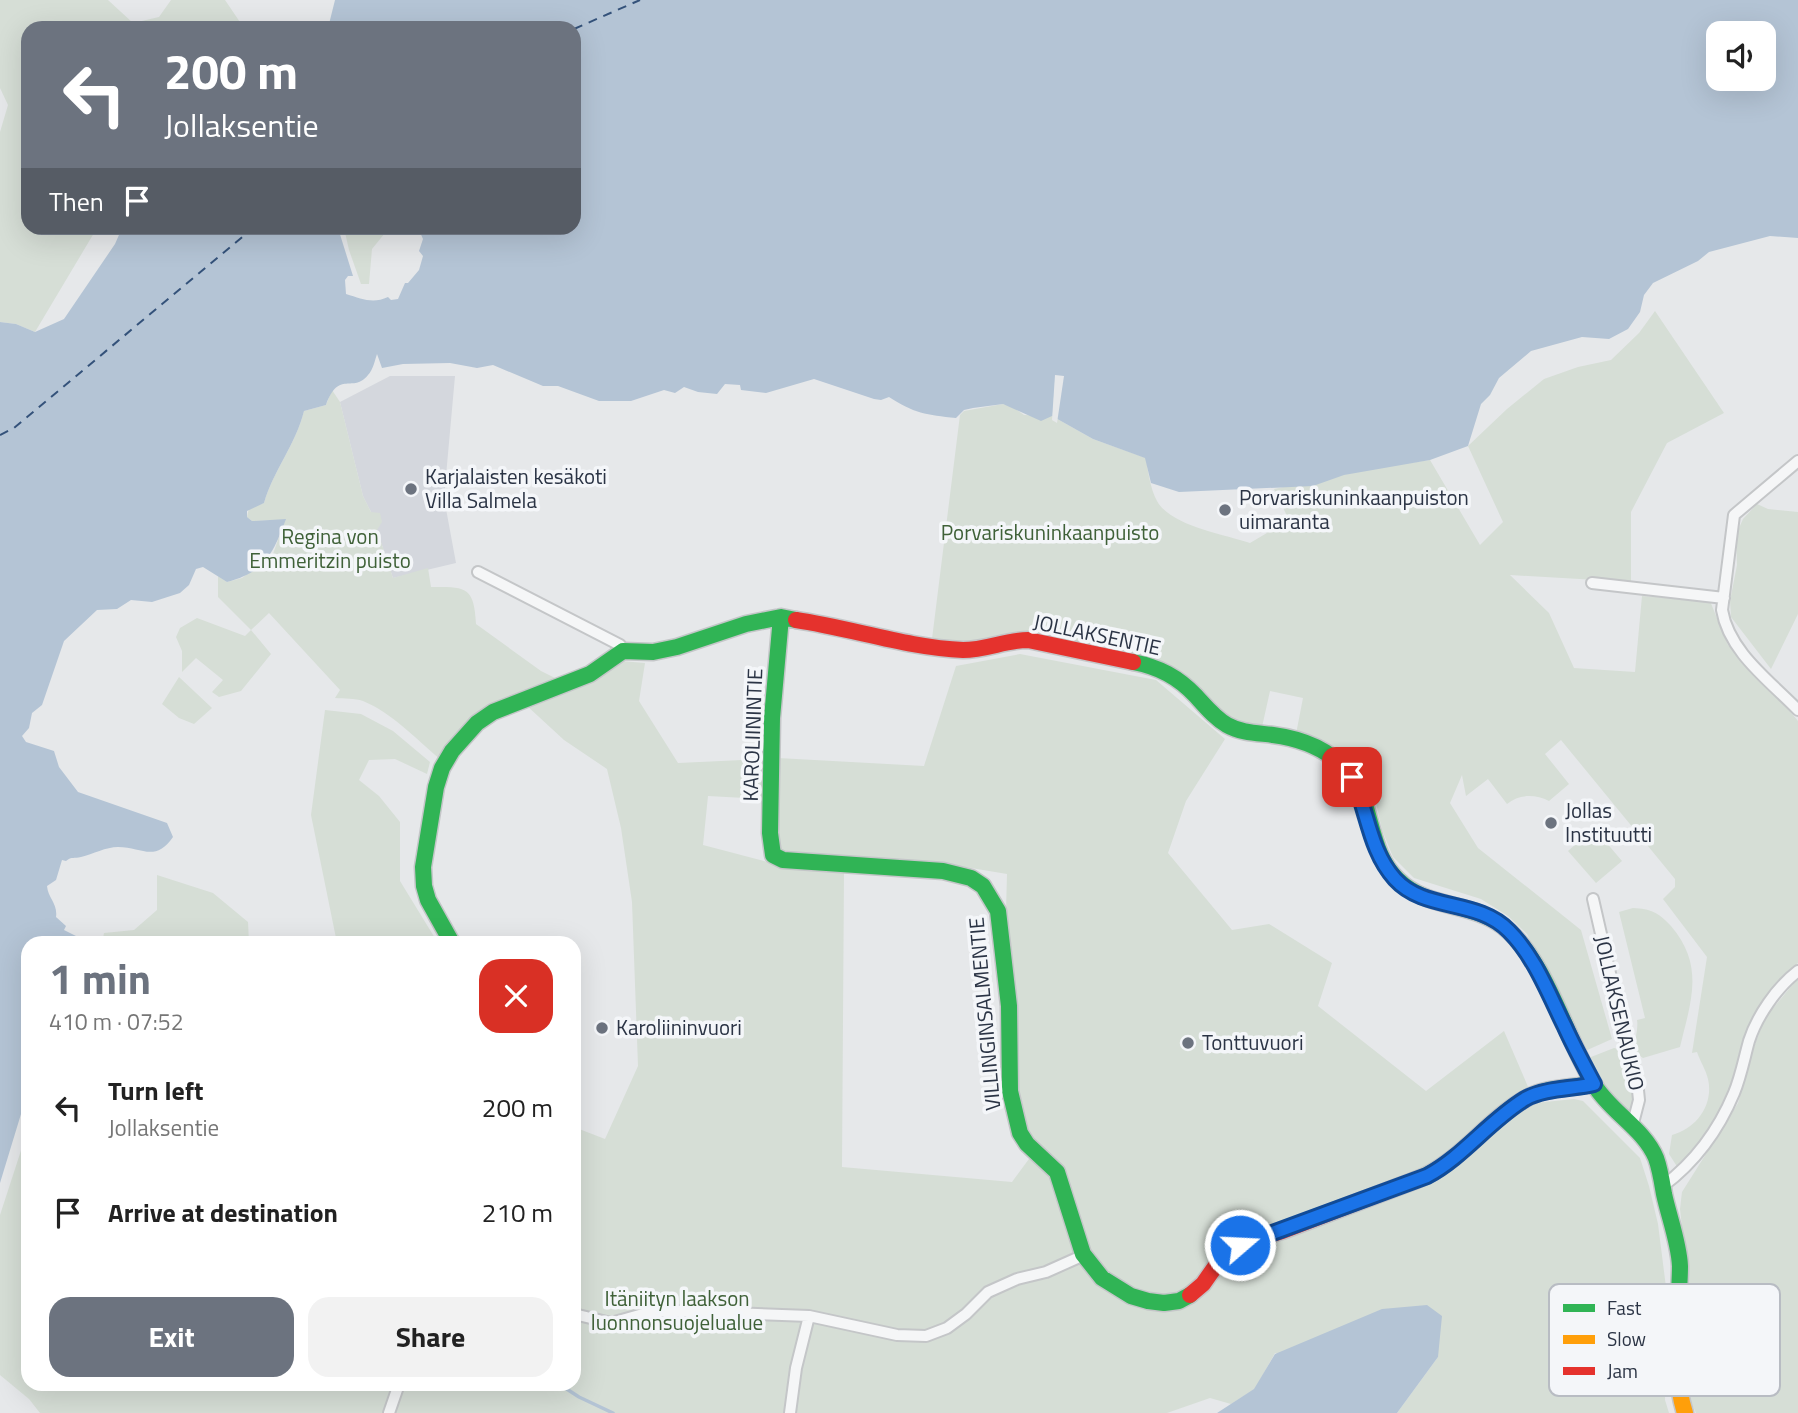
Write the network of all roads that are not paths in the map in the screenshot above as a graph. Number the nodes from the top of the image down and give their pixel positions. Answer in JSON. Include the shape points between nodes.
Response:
{"nodes":[{"id":1,"x":1798,"y":461,"type":"edge"},
{"id":2,"x":478,"y":572,"type":"dead end"},
{"id":3,"x":1592,"y":583,"type":"dead end"},
{"id":4,"x":1724,"y":598,"type":"junction"},
{"id":5,"x":781,"y":617,"type":"junction"},
{"id":6,"x":623,"y":651,"type":"junction"},
{"id":7,"x":1798,"y":710,"type":"edge"},
{"id":8,"x":773,"y":855,"type":"joint"},
{"id":9,"x":1593,"y":900,"type":"dead end"},
{"id":10,"x":448,"y":936,"type":"edge"},
{"id":11,"x":1798,"y":971,"type":"edge"},
{"id":12,"x":1594,"y":1084,"type":"junction"},
{"id":13,"x":1632,"y":1127,"type":"junction"},
{"id":14,"x":1663,"y":1186,"type":"junction"},
{"id":15,"x":1084,"y":1255,"type":"junction"},
{"id":16,"x":1679,"y":1284,"type":"edge"},
{"id":17,"x":809,"y":1315,"type":"junction"},
{"id":18,"x":581,"y":1316,"type":"edge"},
{"id":19,"x":397,"y":1391,"type":"edge"},
{"id":20,"x":1679,"y":1396,"type":"edge"},
{"id":21,"x":389,"y":1413,"type":"edge"},
{"id":22,"x":790,"y":1413,"type":"edge"},
{"id":23,"x":1685,"y":1413,"type":"edge"}],
"edges":[{"from":1,"to":4,"type":"street","via":[[1734,515]]},
{"from":2,"to":6,"type":"street","via":[[620,645]]},
{"from":3,"to":4,"type":"street"},
{"from":4,"to":7,"type":"street","via":[[1724,623],[1739,650]]},
{"from":5,"to":6,"type":"street","name":"JOLLAKSENTIE","via":[[677,647]]},
{"from":5,"to":8,"type":"street","name":"KAROLIININTIE","via":[[772,718]]},
{"from":5,"to":12,"type":"street","name":"JOLLAKSENTIE","via":[[930,646],[966,650],[1028,640],[1142,663],[1170,674],[1228,725],[1317,746],[1352,777],[1375,850],[1396,880],[1422,897],[1465,906],[1494,919],[1521,943]]},
{"from":6,"to":10,"type":"street","via":[[590,674],[493,712],[452,751],[436,786],[423,867],[428,900]]},
{"from":8,"to":15,"type":"street","name":"VILLINGINSALMENTIE","via":[[783,860],[967,875],[992,895],[999,911],[1010,1018],[1013,1111],[1027,1143],[1056,1172]]},
{"from":9,"to":13,"type":"street","name":"JOLLAKSENAUKIO","via":[[1636,1072],[1639,1100]]},
{"from":11,"to":14,"type":"street","via":[[1761,1016],[1735,1091],[1714,1132]]},
{"from":12,"to":13,"type":"street","name":"JOLLAKSENTIE"},
{"from":12,"to":15,"type":"street","via":[[1527,1098],[1427,1176],[1227,1252],[1199,1289],[1178,1301],[1136,1300],[1108,1281]]},
{"from":13,"to":14,"type":"street","name":"JOLLAKSENTIE","via":[[1649,1143]]},
{"from":14,"to":16,"type":"street","name":"JOLLAKSENTIE","via":[[1679,1264]]},
{"from":15,"to":17,"type":"street","via":[[988,1292],[947,1328],[926,1336],[897,1335]]},
{"from":17,"to":18,"type":"street","via":[[650,1312],[611,1323]]},
{"from":17,"to":22,"type":"street"},
{"from":19,"to":21,"type":"street"},
{"from":20,"to":23,"type":"street","name":"JOLLAKSENTIE"}]}
